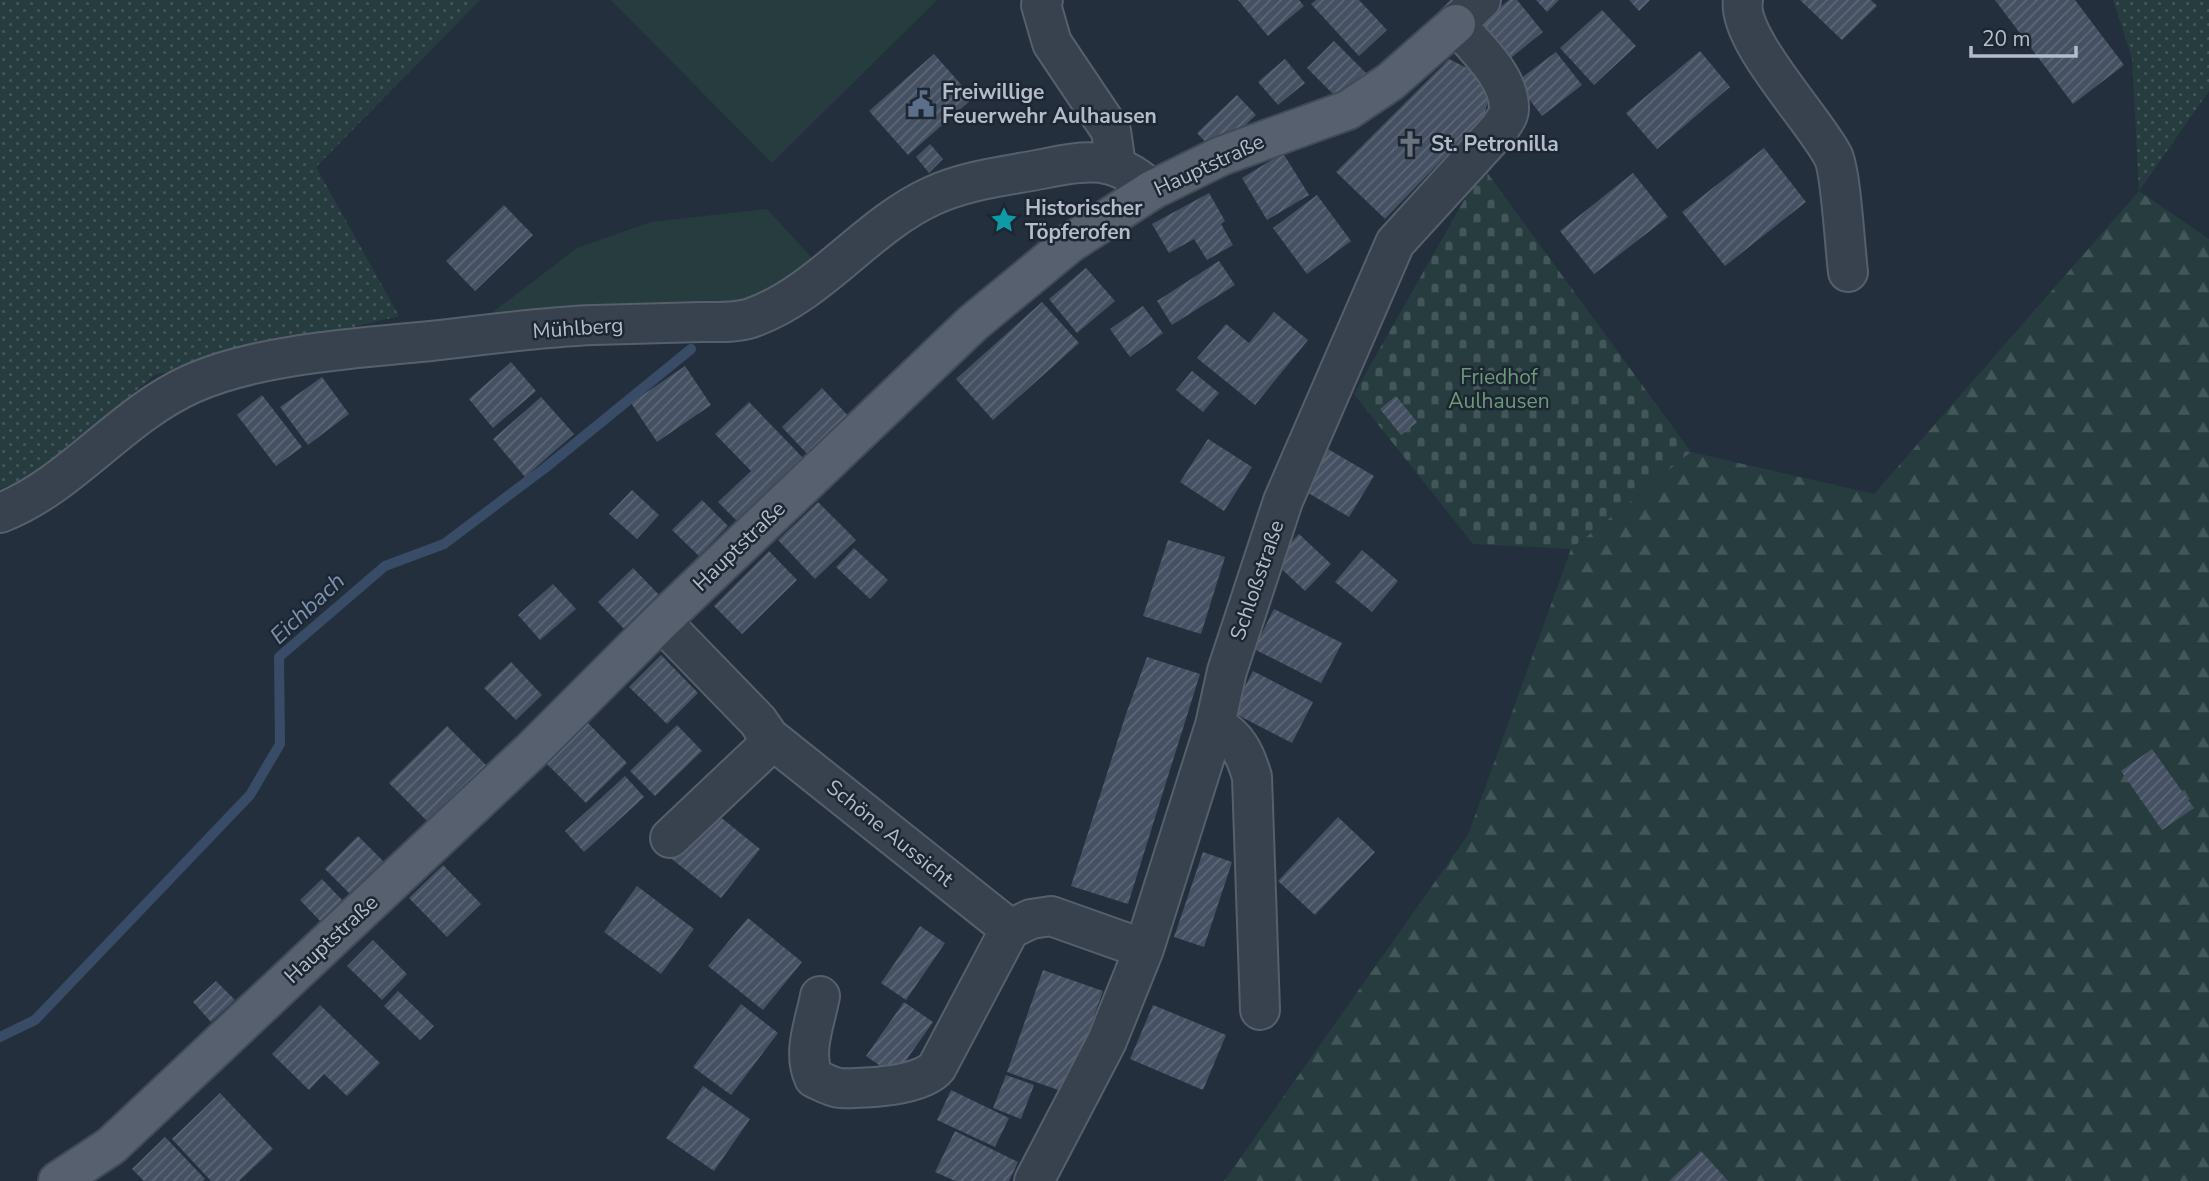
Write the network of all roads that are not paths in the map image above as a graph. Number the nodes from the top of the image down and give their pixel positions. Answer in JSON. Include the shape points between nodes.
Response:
{"nodes":[{"id":1,"x":1043,"y":0,"type":"edge"},
{"id":2,"x":1743,"y":0,"type":"edge"},
{"id":3,"x":1469,"y":12,"type":"edge"},
{"id":4,"x":1116,"y":165,"type":"junction"},
{"id":5,"x":1152,"y":190,"type":"junction"},
{"id":6,"x":1848,"y":272,"type":"dead end"},
{"id":7,"x":0,"y":513,"type":"edge"},
{"id":8,"x":662,"y":621,"type":"junction"},
{"id":9,"x":1215,"y":725,"type":"junction"},
{"id":10,"x":769,"y":737,"type":"junction"},
{"id":11,"x":670,"y":838,"type":"dead end"},
{"id":12,"x":1010,"y":929,"type":"junction"},
{"id":13,"x":1144,"y":949,"type":"junction"},
{"id":14,"x":820,"y":996,"type":"dead end"},
{"id":15,"x":1260,"y":1010,"type":"dead end"},
{"id":16,"x":58,"y":1181,"type":"edge"},
{"id":17,"x":1034,"y":1181,"type":"edge"}],
"edges":[{"from":1,"to":4,"type":"street","via":[[1052,43],[1111,131]]},
{"from":2,"to":6,"type":"street","via":[[1744,20],[1834,158]]},
{"from":3,"to":5,"type":"main road","name":"Hauptstraße","via":[[1390,82],[1348,110],[1221,156]]},
{"from":3,"to":9,"type":"street","name":"Schloßstraße","via":[[1507,97],[1509,112],[1499,129],[1395,243],[1283,501],[1227,671]]},
{"from":4,"to":5,"type":"street","name":"Mühlberg"},
{"from":4,"to":7,"type":"street","name":"Mühlberg","via":[[1077,162],[933,195],[800,292],[749,319],[575,326],[349,349],[220,374],[151,407],[32,500]]},
{"from":5,"to":8,"type":"main road","name":"Hauptstraße","via":[[1070,243],[984,313]]},
{"from":8,"to":10,"type":"street","name":"Schöne Aussicht"},
{"from":8,"to":16,"type":"main road","name":"Hauptstraße","via":[[532,750],[111,1146]]},
{"from":9,"to":13,"type":"street","name":"Schloßstraße"},
{"from":9,"to":15,"type":"street","via":[[1235,739],[1252,777]]},
{"from":10,"to":11,"type":"street","via":[[761,752]]},
{"from":10,"to":12,"type":"street","name":"Schöne Aussicht"},
{"from":12,"to":13,"type":"street","via":[[1051,916]]},
{"from":12,"to":14,"type":"street","via":[[937,1067],[931,1076],[915,1082],[840,1088],[814,1078],[808,1049]]},
{"from":13,"to":17,"type":"street","name":"Schloßstraße","via":[[1107,1041]]}]}
